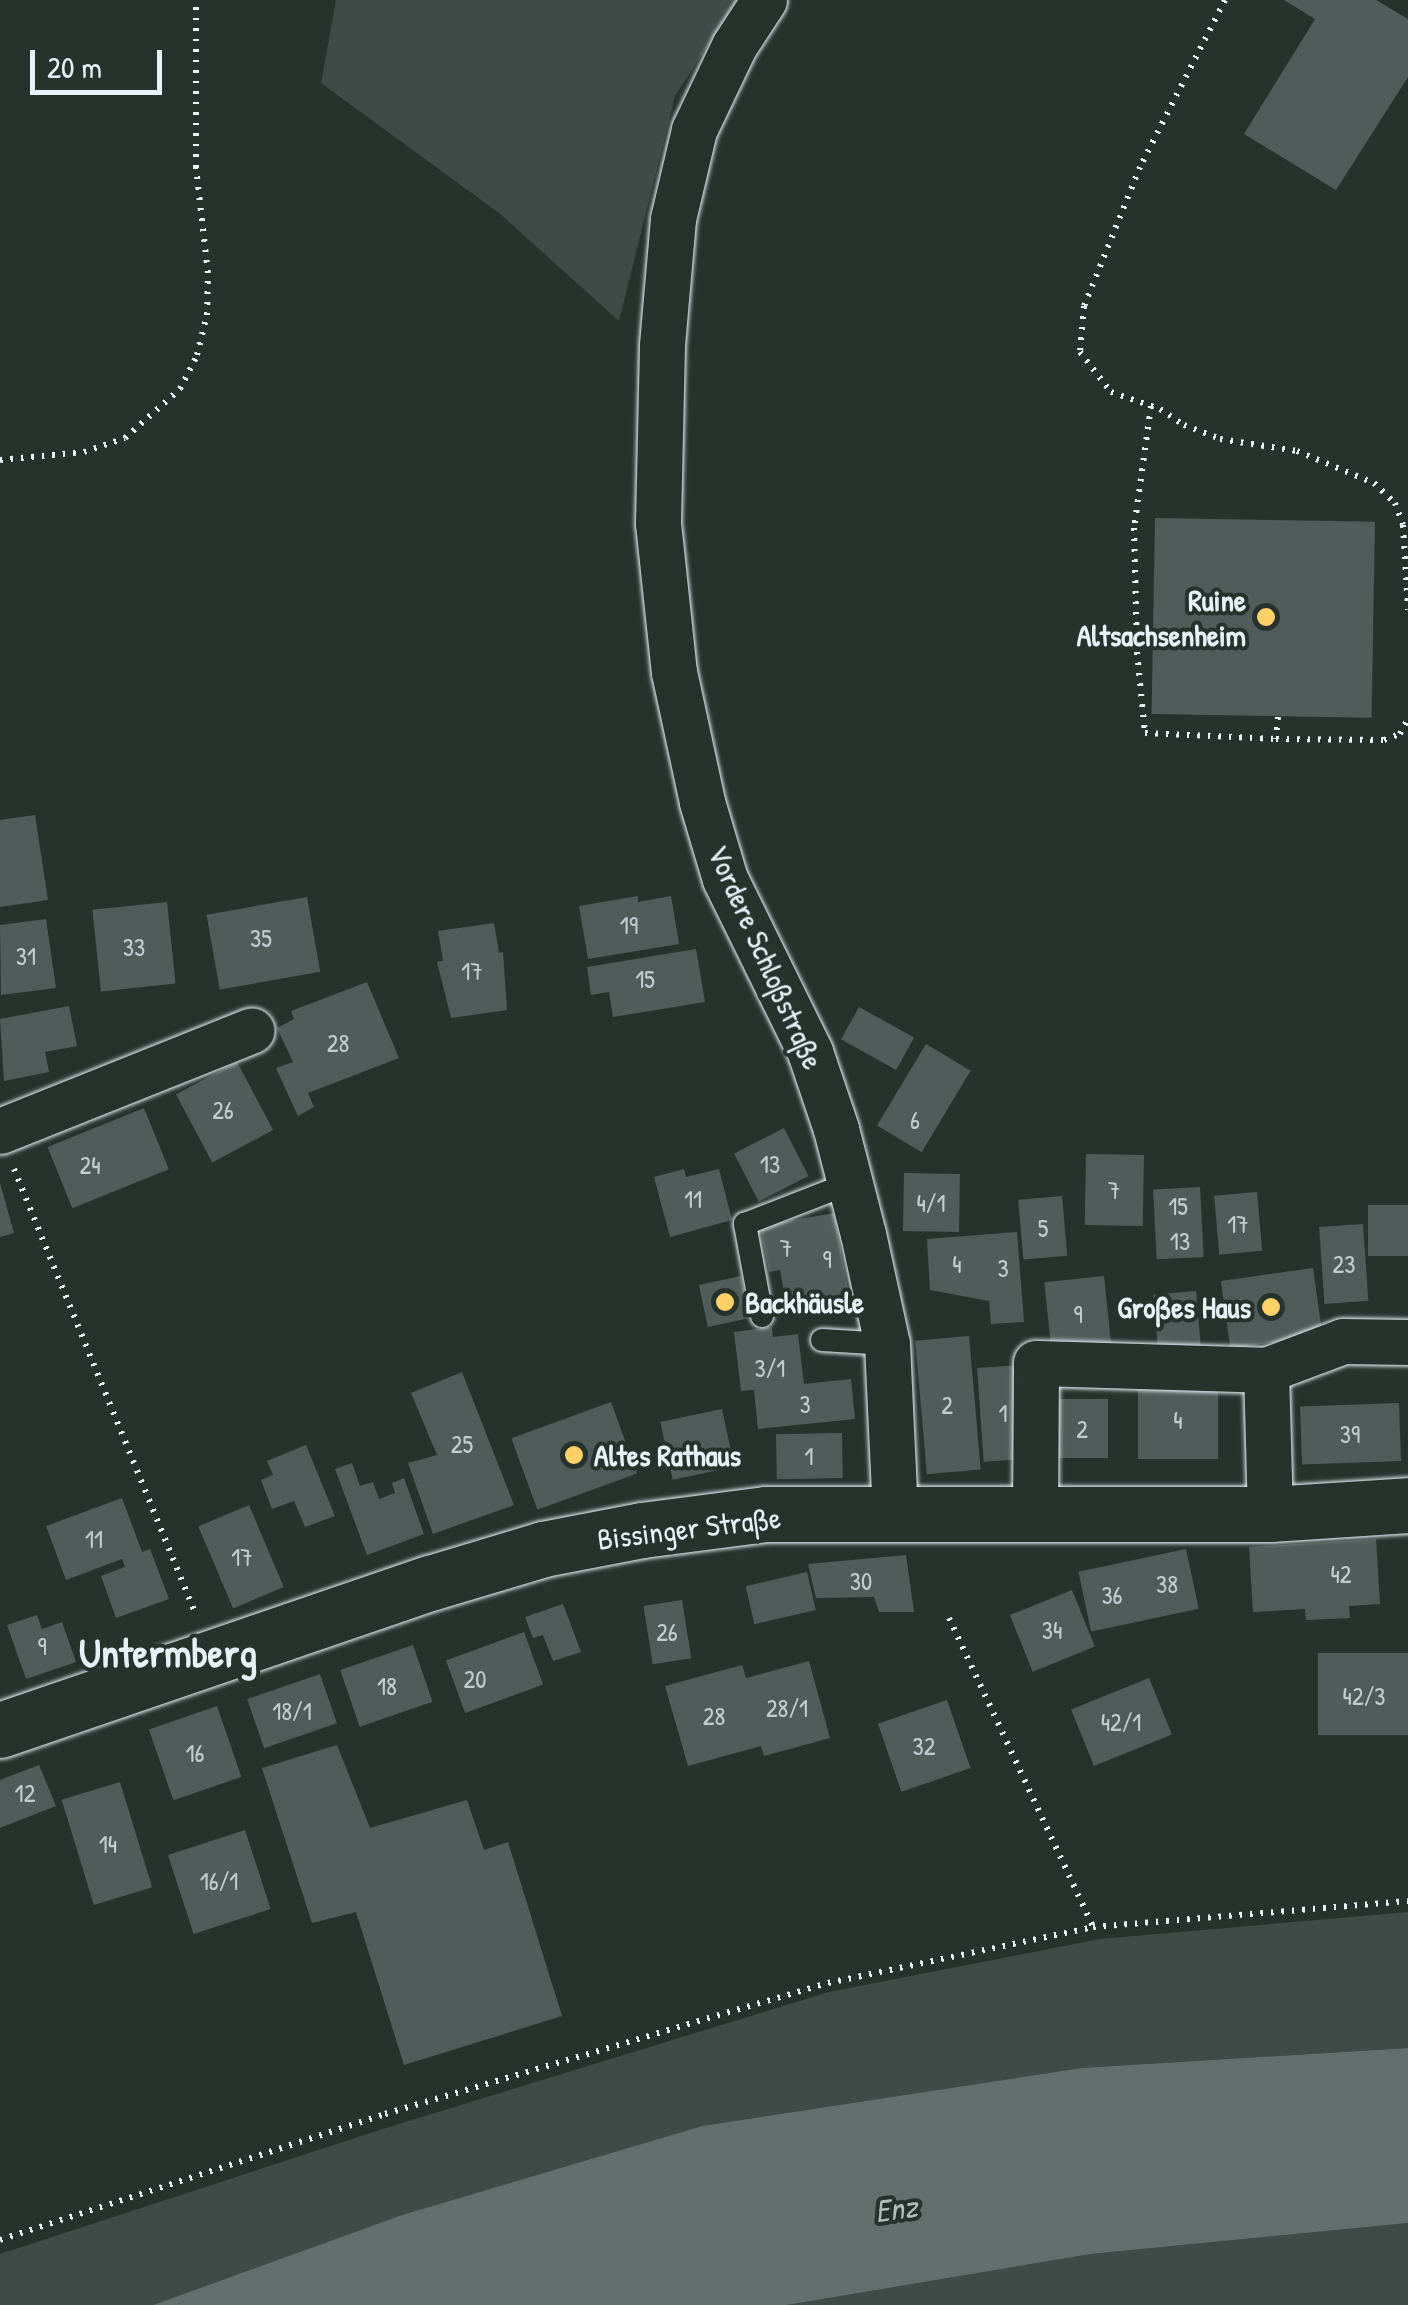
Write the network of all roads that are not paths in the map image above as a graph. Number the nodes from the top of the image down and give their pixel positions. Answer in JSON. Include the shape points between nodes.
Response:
{"nodes":[{"id":1,"x":764,"y":0,"type":"edge"},
{"id":2,"x":252,"y":1030,"type":"dead end"},
{"id":3,"x":4,"y":1142,"type":"edge"},
{"id":4,"x":850,"y":1183,"type":"junction"},
{"id":5,"x":762,"y":1316,"type":"dead end"},
{"id":6,"x":822,"y":1340,"type":"dead end"},
{"id":7,"x":1408,"y":1342,"type":"edge"},
{"id":8,"x":887,"y":1344,"type":"junction"},
{"id":9,"x":1266,"y":1370,"type":"junction"},
{"id":10,"x":1408,"y":1504,"type":"edge"},
{"id":11,"x":895,"y":1512,"type":"junction"},
{"id":12,"x":1035,"y":1513,"type":"junction"},
{"id":13,"x":1270,"y":1514,"type":"junction"},
{"id":14,"x":0,"y":1730,"type":"edge"}],
"edges":[{"from":1,"to":4,"type":"street","name":"Vordere Schloßstraße","via":[[694,130],[674,219],[662,346],[658,524],[674,672],[702,802],[725,879],[810,1052]]},
{"from":2,"to":3,"type":"street"},
{"from":4,"to":5,"type":"lane","via":[[745,1224]]},
{"from":4,"to":8,"type":"street","name":"Vordere Schloßstraße"},
{"from":6,"to":8,"type":"lane"},
{"from":7,"to":9,"type":"street","via":[[1344,1341]]},
{"from":8,"to":11,"type":"street","name":"Vordere Schloßstraße"},
{"from":9,"to":12,"type":"street","via":[[1036,1363]]},
{"from":9,"to":13,"type":"street"},
{"from":10,"to":13,"type":"main road","name":"Bissinger Straße"},
{"from":11,"to":12,"type":"main road","name":"Bissinger Straße"},
{"from":11,"to":14,"type":"main road","name":"Bissinger Straße","via":[[766,1514],[542,1549]]},
{"from":12,"to":13,"type":"main road","name":"Bissinger Straße"}]}
